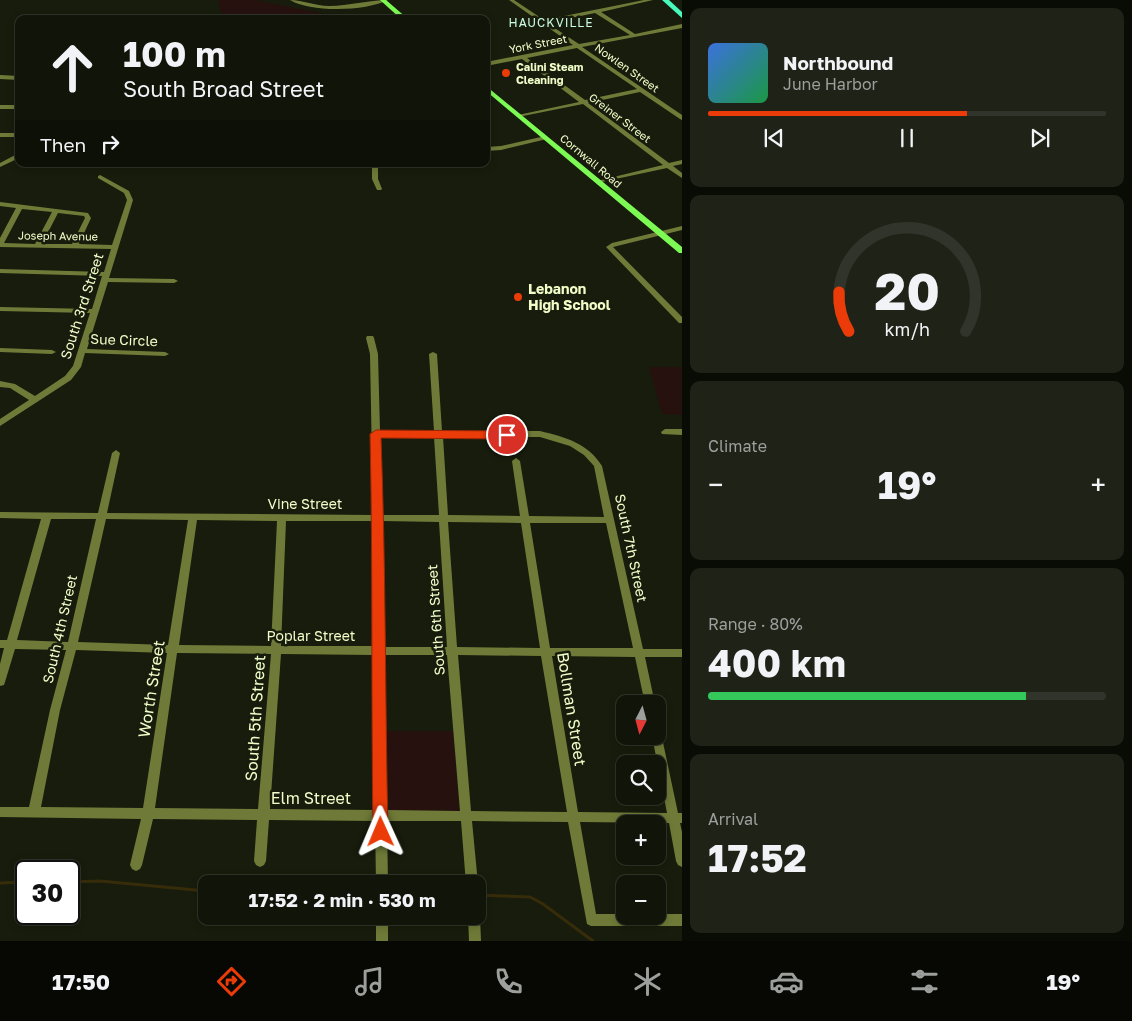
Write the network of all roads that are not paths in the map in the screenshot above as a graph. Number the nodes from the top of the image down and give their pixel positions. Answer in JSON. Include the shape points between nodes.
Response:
{"nodes":[{"id":1,"x":292,"y":0,"type":"edge"},
{"id":2,"x":384,"y":0,"type":"edge"},
{"id":3,"x":511,"y":0,"type":"edge"},
{"id":4,"x":651,"y":0,"type":"edge"},
{"id":5,"x":665,"y":0,"type":"edge"},
{"id":6,"x":596,"y":11,"type":"junction"},
{"id":7,"x":401,"y":15,"type":"edge"},
{"id":8,"x":682,"y":16,"type":"edge"},
{"id":9,"x":542,"y":22,"type":"junction"},
{"id":10,"x":682,"y":26,"type":"edge"},
{"id":11,"x":634,"y":35,"type":"junction"},
{"id":12,"x":578,"y":46,"type":"junction"},
{"id":13,"x":523,"y":57,"type":"junction"},
{"id":14,"x":490,"y":63,"type":"edge"},
{"id":15,"x":0,"y":77,"type":"edge"},
{"id":16,"x":15,"y":78,"type":"edge"},
{"id":17,"x":641,"y":90,"type":"junction"},
{"id":18,"x":490,"y":91,"type":"edge"},
{"id":19,"x":583,"y":103,"type":"junction"},
{"id":20,"x":0,"y":107,"type":"edge"},
{"id":21,"x":15,"y":107,"type":"edge"},
{"id":22,"x":520,"y":116,"type":"junction"},
{"id":23,"x":682,"y":118,"type":"edge"},
{"id":24,"x":0,"y":135,"type":"edge"},
{"id":25,"x":15,"y":135,"type":"edge"},
{"id":26,"x":545,"y":138,"type":"junction"},
{"id":27,"x":490,"y":149,"type":"edge"},
{"id":28,"x":15,"y":157,"type":"edge"},
{"id":29,"x":682,"y":162,"type":"edge"},
{"id":30,"x":0,"y":165,"type":"edge"},
{"id":31,"x":667,"y":165,"type":"junction"},
{"id":32,"x":374,"y":167,"type":"edge"},
{"id":33,"x":682,"y":176,"type":"edge"},
{"id":34,"x":100,"y":177,"type":"dead end"},
{"id":35,"x":599,"y":182,"type":"junction"},
{"id":36,"x":379,"y":189,"type":"dead end"},
{"id":37,"x":0,"y":204,"type":"edge"},
{"id":38,"x":20,"y":206,"type":"junction"},
{"id":39,"x":56,"y":210,"type":"junction"},
{"id":40,"x":682,"y":228,"type":"edge"},
{"id":41,"x":661,"y":234,"type":"junction"},
{"id":42,"x":627,"y":244,"type":"junction"},
{"id":43,"x":0,"y":245,"type":"edge"},
{"id":44,"x":37,"y":246,"type":"junction"},
{"id":45,"x":75,"y":246,"type":"junction"},
{"id":46,"x":115,"y":247,"type":"junction"},
{"id":47,"x":609,"y":247,"type":"junction"},
{"id":48,"x":682,"y":251,"type":"edge"},
{"id":49,"x":628,"y":266,"type":"junction"},
{"id":50,"x":0,"y":271,"type":"edge"},
{"id":51,"x":106,"y":277,"type":"junction"},
{"id":52,"x":174,"y":281,"type":"dead end"},
{"id":53,"x":0,"y":309,"type":"edge"},
{"id":54,"x":95,"y":311,"type":"junction"},
{"id":55,"x":682,"y":321,"type":"edge"},
{"id":56,"x":370,"y":338,"type":"dead end"},
{"id":57,"x":0,"y":350,"type":"edge"},
{"id":58,"x":83,"y":351,"type":"junction"},
{"id":59,"x":52,"y":352,"type":"dead end"},
{"id":60,"x":165,"y":354,"type":"dead end"},
{"id":61,"x":433,"y":354,"type":"dead end"},
{"id":62,"x":0,"y":384,"type":"edge"},
{"id":63,"x":35,"y":400,"type":"junction"},
{"id":64,"x":0,"y":423,"type":"edge"},
{"id":65,"x":665,"y":432,"type":"dead end"},
{"id":66,"x":682,"y":432,"type":"edge"},
{"id":67,"x":376,"y":434,"type":"junction"},
{"id":68,"x":438,"y":436,"type":"junction"},
{"id":69,"x":116,"y":453,"type":"dead end"},
{"id":70,"x":516,"y":461,"type":"dead end"},
{"id":71,"x":0,"y":515,"type":"edge"},
{"id":72,"x":47,"y":515,"type":"junction"},
{"id":73,"x":101,"y":516,"type":"junction"},
{"id":74,"x":193,"y":516,"type":"junction"},
{"id":75,"x":282,"y":517,"type":"junction"},
{"id":76,"x":377,"y":518,"type":"junction"},
{"id":77,"x":444,"y":519,"type":"junction"},
{"id":78,"x":526,"y":519,"type":"junction"},
{"id":79,"x":609,"y":520,"type":"junction"},
{"id":80,"x":0,"y":644,"type":"edge"},
{"id":81,"x":12,"y":645,"type":"junction"},
{"id":82,"x":72,"y":647,"type":"junction"},
{"id":83,"x":173,"y":649,"type":"junction"},
{"id":84,"x":276,"y":650,"type":"junction"},
{"id":85,"x":378,"y":650,"type":"junction"},
{"id":86,"x":452,"y":651,"type":"junction"},
{"id":87,"x":546,"y":652,"type":"junction"},
{"id":88,"x":638,"y":652,"type":"junction"},
{"id":89,"x":682,"y":653,"type":"edge"},
{"id":90,"x":0,"y":682,"type":"edge"},
{"id":91,"x":648,"y":695,"type":"edge"},
{"id":92,"x":659,"y":745,"type":"edge"},
{"id":93,"x":0,"y":812,"type":"edge"},
{"id":94,"x":34,"y":812,"type":"junction"},
{"id":95,"x":148,"y":813,"type":"junction"},
{"id":96,"x":265,"y":814,"type":"junction"},
{"id":97,"x":380,"y":815,"type":"junction"},
{"id":98,"x":466,"y":816,"type":"junction"},
{"id":99,"x":573,"y":817,"type":"junction"},
{"id":100,"x":677,"y":818,"type":"edge"},
{"id":101,"x":260,"y":861,"type":"dead end"},
{"id":102,"x":682,"y":861,"type":"edge"},
{"id":103,"x":136,"y":865,"type":"dead end"},
{"id":104,"x":382,"y":875,"type":"edge"},
{"id":105,"x":471,"y":875,"type":"edge"},
{"id":106,"x":666,"y":920,"type":"edge"},
{"id":107,"x":682,"y":920,"type":"edge"},
{"id":108,"x":616,"y":921,"type":"edge"},
{"id":109,"x":382,"y":925,"type":"edge"},
{"id":110,"x":474,"y":925,"type":"edge"},
{"id":111,"x":382,"y":941,"type":"edge"},
{"id":112,"x":475,"y":941,"type":"edge"}],
"edges":[{"from":1,"to":2,"type":"street","via":[[328,9]]},
{"from":2,"to":7,"type":"main road"},
{"from":3,"to":9,"type":"street","name":"Nowlen Street"},
{"from":4,"to":6,"type":"street"},
{"from":5,"to":8,"type":"highway"},
{"from":6,"to":9,"type":"street"},
{"from":6,"to":11,"type":"street"},
{"from":9,"to":12,"type":"street","name":"Nowlen Street"},
{"from":10,"to":11,"type":"street","name":"York Street"},
{"from":11,"to":12,"type":"street","name":"York Street"},
{"from":12,"to":13,"type":"street","name":"York Street"},
{"from":12,"to":17,"type":"street","name":"Nowlen Street"},
{"from":13,"to":14,"type":"street","name":"York Street"},
{"from":13,"to":19,"type":"street","name":"Greiner Street"},
{"from":15,"to":16,"type":"street"},
{"from":17,"to":19,"type":"street"},
{"from":17,"to":23,"type":"street","name":"Nowlen Street"},
{"from":18,"to":22,"type":"main road","name":"Cornwall Road"},
{"from":19,"to":22,"type":"street"},
{"from":19,"to":31,"type":"street","name":"Greiner Street"},
{"from":20,"to":21,"type":"street"},
{"from":22,"to":26,"type":"main road","name":"Cornwall Road"},
{"from":24,"to":25,"type":"street"},
{"from":26,"to":27,"type":"street"},
{"from":26,"to":35,"type":"main road","name":"Cornwall Road"},
{"from":28,"to":30,"type":"street"},
{"from":29,"to":31,"type":"street"},
{"from":31,"to":33,"type":"street","name":"Greiner Street"},
{"from":31,"to":35,"type":"street"},
{"from":32,"to":36,"type":"street"},
{"from":34,"to":46,"type":"street","name":"South 3rd Street","via":[[130,197]]},
{"from":35,"to":41,"type":"main road","name":"Cornwall Road"},
{"from":37,"to":38,"type":"street"},
{"from":38,"to":39,"type":"street"},
{"from":38,"to":43,"type":"street"},
{"from":39,"to":44,"type":"street"},
{"from":39,"to":45,"type":"street","via":[[86,214],[88,218]]},
{"from":40,"to":41,"type":"street"},
{"from":41,"to":42,"type":"street"},
{"from":41,"to":47,"type":"street"},
{"from":41,"to":48,"type":"main road","name":"Cornwall Road"},
{"from":42,"to":47,"type":"street"},
{"from":42,"to":49,"type":"street","via":[[622,252]]},
{"from":43,"to":44,"type":"street","name":"Joseph Avenue"},
{"from":44,"to":45,"type":"street","name":"Joseph Avenue"},
{"from":45,"to":46,"type":"street","name":"Joseph Avenue"},
{"from":46,"to":51,"type":"street","name":"South 3rd Street"},
{"from":47,"to":49,"type":"street"},
{"from":49,"to":55,"type":"street"},
{"from":50,"to":51,"type":"street"},
{"from":51,"to":52,"type":"street"},
{"from":51,"to":54,"type":"street","name":"South 3rd Street"},
{"from":53,"to":54,"type":"street"},
{"from":54,"to":58,"type":"street","name":"South 3rd Street"},
{"from":56,"to":67,"type":"street","via":[[374,354]]},
{"from":57,"to":59,"type":"street"},
{"from":58,"to":60,"type":"street","name":"Sue Circle"},
{"from":58,"to":63,"type":"street","name":"South 3rd Street","via":[[73,374]]},
{"from":61,"to":68,"type":"street","name":"South 6th Street"},
{"from":62,"to":63,"type":"street","via":[[12,386]]},
{"from":63,"to":64,"type":"street","name":"South 3rd Street"},
{"from":65,"to":66,"type":"street"},
{"from":67,"to":68,"type":"street","name":"South 7th Street"},
{"from":67,"to":76,"type":"street"},
{"from":68,"to":77,"type":"street","name":"South 6th Street"},
{"from":68,"to":79,"type":"street","name":"South 7th Street","via":[[540,434],[573,444],[595,460],[598,466]]},
{"from":69,"to":73,"type":"street","name":"South 4th Street"},
{"from":70,"to":78,"type":"street","name":"Bollman Street"},
{"from":71,"to":72,"type":"street","name":"Vine Street"},
{"from":72,"to":73,"type":"street","name":"Vine Street"},
{"from":72,"to":81,"type":"street"},
{"from":73,"to":74,"type":"street","name":"Vine Street"},
{"from":73,"to":82,"type":"street","name":"South 4th Street"},
{"from":74,"to":75,"type":"street","name":"Vine Street"},
{"from":74,"to":83,"type":"street","name":"Worth Street"},
{"from":75,"to":76,"type":"street","name":"Vine Street"},
{"from":75,"to":84,"type":"street","name":"South 5th Street"},
{"from":76,"to":77,"type":"street","name":"Vine Street"},
{"from":76,"to":85,"type":"street","via":[[380,580]]},
{"from":77,"to":78,"type":"street","name":"Vine Street"},
{"from":77,"to":86,"type":"street","name":"South 6th Street"},
{"from":78,"to":79,"type":"street","name":"Vine Street"},
{"from":78,"to":87,"type":"street","name":"Bollman Street"},
{"from":79,"to":88,"type":"street","name":"South 7th Street"},
{"from":80,"to":81,"type":"street","name":"Poplar Street"},
{"from":81,"to":82,"type":"street","name":"Poplar Street"},
{"from":81,"to":90,"type":"street"},
{"from":82,"to":83,"type":"street","name":"Poplar Street"},
{"from":82,"to":94,"type":"street","name":"South 4th Street"},
{"from":83,"to":84,"type":"street","name":"Poplar Street"},
{"from":83,"to":95,"type":"street","name":"Worth Street"},
{"from":84,"to":85,"type":"street","name":"Poplar Street"},
{"from":84,"to":96,"type":"street","name":"South 5th Street"},
{"from":85,"to":86,"type":"street","name":"Poplar Street"},
{"from":85,"to":97,"type":"street"},
{"from":86,"to":87,"type":"street","name":"Poplar Street"},
{"from":86,"to":98,"type":"street","name":"South 6th Street"},
{"from":87,"to":88,"type":"street","name":"Poplar Street"},
{"from":87,"to":99,"type":"street","name":"Bollman Street"},
{"from":88,"to":89,"type":"street","name":"Poplar Street"},
{"from":88,"to":91,"type":"street","name":"South 7th Street"},
{"from":92,"to":100,"type":"street"},
{"from":93,"to":94,"type":"street","name":"Elm Street"},
{"from":94,"to":95,"type":"street","name":"Elm Street"},
{"from":95,"to":96,"type":"street","name":"Elm Street"},
{"from":95,"to":103,"type":"street","name":"Worth Street"},
{"from":96,"to":97,"type":"street","name":"Elm Street"},
{"from":96,"to":101,"type":"street","name":"South 5th Street"},
{"from":97,"to":98,"type":"street","name":"Elm Street"},
{"from":97,"to":104,"type":"street"},
{"from":98,"to":99,"type":"street","name":"Elm Street"},
{"from":98,"to":105,"type":"street","name":"South 6th Street"},
{"from":99,"to":100,"type":"street","name":"Elm Street"},
{"from":99,"to":108,"type":"street","name":"Bollman Street","via":[[591,920]]},
{"from":100,"to":102,"type":"street"},
{"from":106,"to":107,"type":"street"},
{"from":109,"to":111,"type":"street"},
{"from":110,"to":112,"type":"street"}]}
